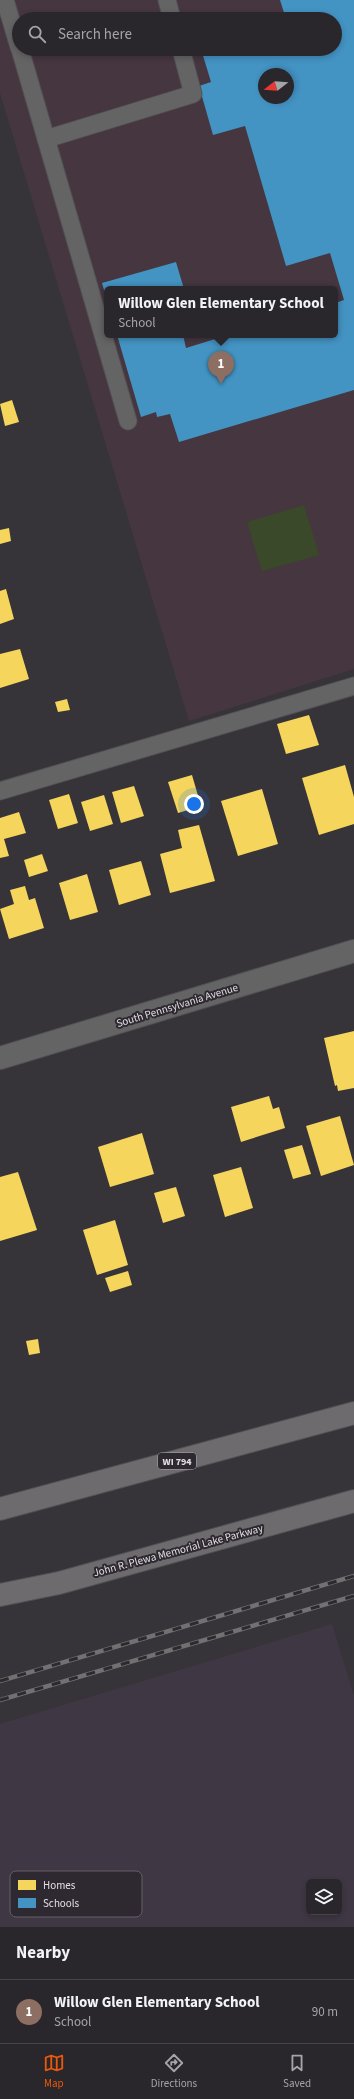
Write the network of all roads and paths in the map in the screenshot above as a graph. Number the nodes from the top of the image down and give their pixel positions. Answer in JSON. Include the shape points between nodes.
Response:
{"nodes":[{"id":1,"x":5,"y":0,"type":"edge"},
{"id":2,"x":168,"y":0,"type":"edge"},
{"id":3,"x":171,"y":12,"type":"edge"},
{"id":4,"x":12,"y":24,"type":"edge"},
{"id":5,"x":21,"y":56,"type":"edge"},
{"id":6,"x":182,"y":56,"type":"edge"},
{"id":7,"x":46,"y":139,"type":"junction"},
{"id":8,"x":128,"y":421,"type":"dead end"},
{"id":9,"x":354,"y":686,"type":"edge"},
{"id":10,"x":0,"y":791,"type":"edge"},
{"id":11,"x":354,"y":951,"type":"edge"},
{"id":12,"x":0,"y":1058,"type":"edge"},
{"id":13,"x":354,"y":1413,"type":"edge"},
{"id":14,"x":354,"y":1502,"type":"edge"},
{"id":15,"x":0,"y":1509,"type":"edge"},
{"id":16,"x":59,"y":1583,"type":"junction"},
{"id":17,"x":0,"y":1595,"type":"edge"},
{"id":18,"x":0,"y":1609,"type":"edge"}],
"edges":[{"from":1,"to":4,"type":"lane"},
{"from":2,"to":3,"type":"lane"},
{"from":5,"to":7,"type":"lane"},
{"from":6,"to":7,"type":"lane","via":[[193,94]]},
{"from":7,"to":8,"type":"lane"},
{"from":9,"to":10,"type":"lane"},
{"from":11,"to":12,"type":"street","name":"South Pennsylvania Avenue"},
{"from":13,"to":15,"type":"main road","number":"WI 794"},
{"from":14,"to":16,"type":"main road","name":"John R. Plewa Memorial Lake Parkway"},
{"from":16,"to":17,"type":"main road","name":"John R. Plewa Memorial Lake Parkway"},
{"from":16,"to":18,"type":"main road"}]}
